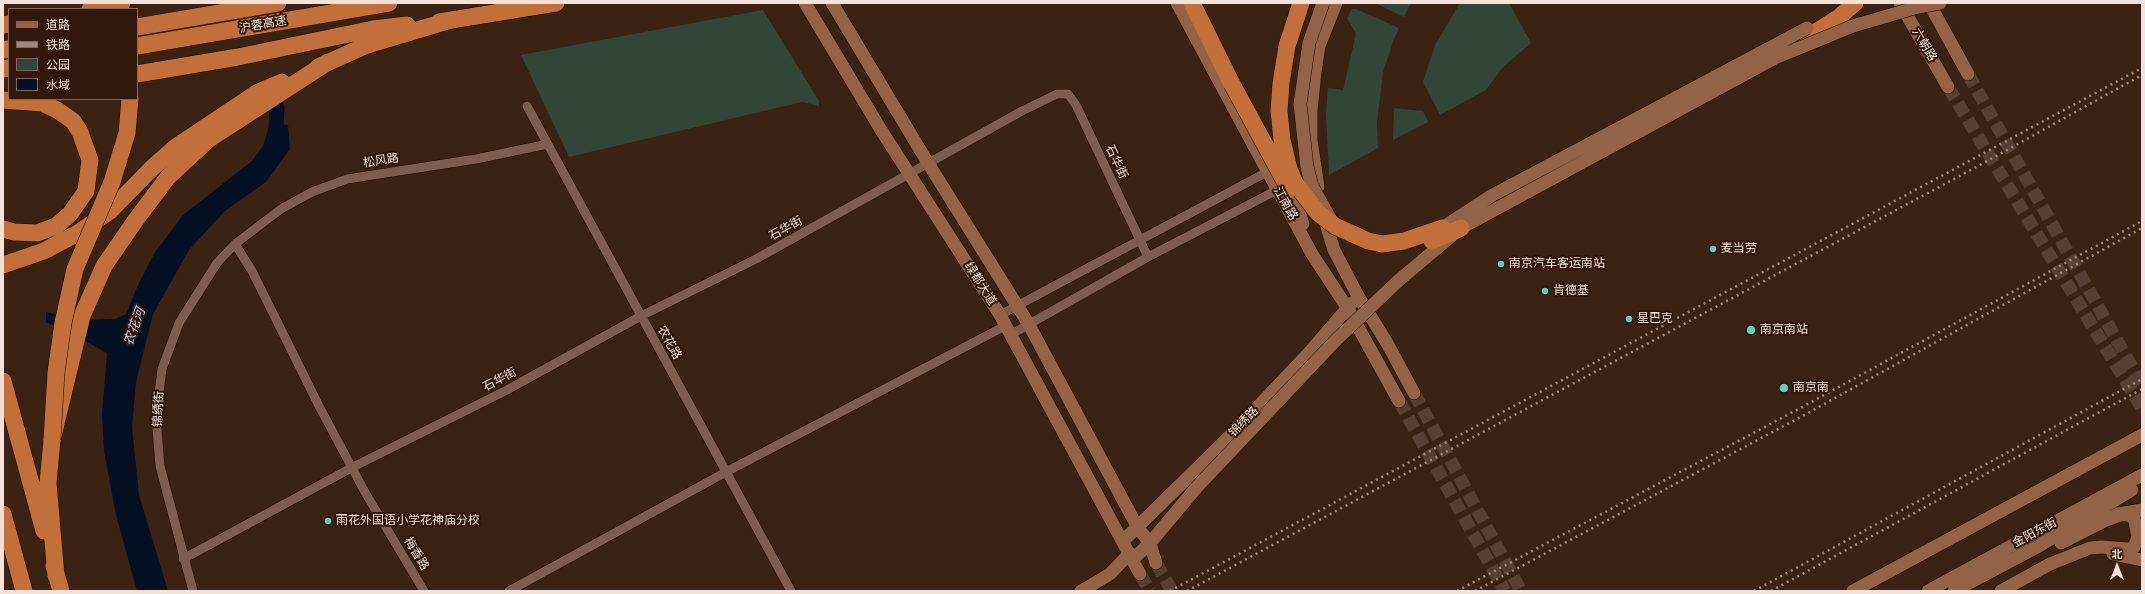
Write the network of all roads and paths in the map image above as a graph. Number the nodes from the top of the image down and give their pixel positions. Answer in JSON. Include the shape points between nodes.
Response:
{"nodes":[{"id":1,"x":122,"y":3,"type":"edge"},
{"id":2,"x":278,"y":3,"type":"edge"},
{"id":3,"x":389,"y":3,"type":"edge"},
{"id":4,"x":556,"y":3,"type":"edge"},
{"id":5,"x":805,"y":3,"type":"edge"},
{"id":6,"x":832,"y":3,"type":"edge"},
{"id":7,"x":1177,"y":3,"type":"edge"},
{"id":8,"x":1192,"y":3,"type":"edge"},
{"id":9,"x":1292,"y":3,"type":"edge"},
{"id":10,"x":1300,"y":3,"type":"edge"},
{"id":11,"x":1323,"y":3,"type":"edge"},
{"id":12,"x":1336,"y":3,"type":"edge"},
{"id":13,"x":1902,"y":3,"type":"edge"},
{"id":14,"x":1929,"y":3,"type":"edge"},
{"id":15,"x":1940,"y":3,"type":"edge"},
{"id":16,"x":1848,"y":7,"type":"edge"},
{"id":17,"x":95,"y":8,"type":"edge"},
{"id":18,"x":451,"y":20,"type":"junction"},
{"id":19,"x":138,"y":27,"type":"edge"},
{"id":20,"x":1808,"y":28,"type":"joint"},
{"id":21,"x":138,"y":46,"type":"edge"},
{"id":22,"x":1775,"y":58,"type":"junction"},
{"id":23,"x":328,"y":62,"type":"junction"},
{"id":24,"x":138,"y":74,"type":"edge"},
{"id":25,"x":1968,"y":74,"type":"tunnel mouth"},
{"id":26,"x":1948,"y":87,"type":"tunnel mouth"},
{"id":27,"x":13,"y":100,"type":"edge"},
{"id":28,"x":130,"y":100,"type":"edge"},
{"id":29,"x":527,"y":106,"type":"dead end"},
{"id":30,"x":548,"y":144,"type":"junction"},
{"id":31,"x":928,"y":163,"type":"junction"},
{"id":32,"x":1267,"y":172,"type":"junction"},
{"id":33,"x":911,"y":173,"type":"junction"},
{"id":34,"x":1277,"y":190,"type":"junction"},
{"id":35,"x":1442,"y":228,"type":"junction"},
{"id":36,"x":1460,"y":228,"type":"junction"},
{"id":37,"x":3,"y":229,"type":"edge"},
{"id":38,"x":1340,"y":229,"type":"junction"},
{"id":39,"x":1139,"y":239,"type":"junction"},
{"id":40,"x":235,"y":244,"type":"junction"},
{"id":41,"x":1421,"y":244,"type":"junction"},
{"id":42,"x":1378,"y":250,"type":"junction"},
{"id":43,"x":1312,"y":254,"type":"junction"},
{"id":44,"x":1148,"y":257,"type":"junction"},
{"id":45,"x":3,"y":265,"type":"edge"},
{"id":46,"x":1358,"y":296,"type":"junction"},
{"id":47,"x":1018,"y":306,"type":"junction"},
{"id":48,"x":1348,"y":309,"type":"junction"},
{"id":49,"x":641,"y":316,"type":"junction"},
{"id":50,"x":1028,"y":323,"type":"junction"},
{"id":51,"x":1005,"y":325,"type":"junction"},
{"id":52,"x":3,"y":381,"type":"edge"},
{"id":53,"x":1414,"y":393,"type":"tunnel mouth"},
{"id":54,"x":1399,"y":402,"type":"tunnel mouth"},
{"id":55,"x":2142,"y":435,"type":"edge"},
{"id":56,"x":52,"y":440,"type":"junction"},
{"id":57,"x":353,"y":467,"type":"junction"},
{"id":58,"x":726,"y":472,"type":"junction"},
{"id":59,"x":2142,"y":475,"type":"edge"},
{"id":60,"x":2142,"y":484,"type":"edge"},
{"id":61,"x":2142,"y":491,"type":"edge"},
{"id":62,"x":2119,"y":498,"type":"junction"},
{"id":63,"x":2142,"y":502,"type":"edge"},
{"id":64,"x":2136,"y":510,"type":"edge"},
{"id":65,"x":3,"y":514,"type":"edge"},
{"id":66,"x":2097,"y":520,"type":"junction"},
{"id":67,"x":1138,"y":528,"type":"junction"},
{"id":68,"x":2062,"y":532,"type":"junction"},
{"id":69,"x":1123,"y":542,"type":"junction"},
{"id":70,"x":1150,"y":543,"type":"junction"},
{"id":71,"x":2079,"y":554,"type":"junction"},
{"id":72,"x":1132,"y":556,"type":"junction"},
{"id":73,"x":183,"y":559,"type":"junction"},
{"id":74,"x":2142,"y":560,"type":"edge"},
{"id":75,"x":1156,"y":563,"type":"tunnel mouth"},
{"id":76,"x":1140,"y":574,"type":"tunnel mouth"},
{"id":77,"x":59,"y":584,"type":"edge"},
{"id":78,"x":24,"y":591,"type":"edge"},
{"id":79,"x":193,"y":591,"type":"edge"},
{"id":80,"x":424,"y":591,"type":"edge"},
{"id":81,"x":509,"y":591,"type":"edge"},
{"id":82,"x":791,"y":591,"type":"edge"},
{"id":83,"x":1081,"y":591,"type":"edge"},
{"id":84,"x":1854,"y":591,"type":"edge"},
{"id":85,"x":1928,"y":591,"type":"edge"},
{"id":86,"x":1954,"y":591,"type":"edge"},
{"id":87,"x":1973,"y":591,"type":"edge"},
{"id":88,"x":2001,"y":591,"type":"edge"}],
"edges":[{"from":1,"to":17,"type":"highway"},
{"from":2,"to":19,"type":"highway","name":"沪蓉高速"},
{"from":3,"to":21,"type":"highway","name":"沪蓉高速"},
{"from":4,"to":18,"type":"highway"},
{"from":5,"to":33,"type":"main road","name":"绿都大道","via":[[881,130]]},
{"from":6,"to":31,"type":"main road","name":"绿都大道"},
{"from":7,"to":32,"type":"main road","name":"江南路"},
{"from":8,"to":42,"type":"highway","bridge":true,"via":[[1280,176],[1303,208],[1331,235],[1345,242]]},
{"from":9,"to":43,"type":"main road","via":[[1279,57],[1271,118],[1276,151]]},
{"from":10,"to":38,"type":"highway","bridge":true,"via":[[1287,46],[1281,83],[1279,111],[1282,140],[1295,183],[1318,213]]},
{"from":11,"to":38,"type":"main road","bridge":true,"via":[[1309,43],[1300,104],[1304,151],[1312,186]]},
{"from":12,"to":46,"type":"main road","via":[[1319,46],[1311,111],[1311,140],[1313,164],[1326,227],[1334,250]]},
{"from":13,"to":26,"type":"main road","name":"六朝路"},
{"from":14,"to":25,"type":"main road"},
{"from":15,"to":22,"type":"main road","bridge":true,"via":[[1853,26]]},
{"from":16,"to":20,"type":"highway"},
{"from":16,"to":22,"type":"highway","bridge":true},
{"from":18,"to":23,"type":"highway","via":[[367,45]]},
{"from":18,"to":24,"type":"highway","via":[[373,29],[238,57]]},
{"from":20,"to":35,"type":"main road","bridge":true,"via":[[1491,196]]},
{"from":22,"to":36,"type":"main road","bridge":true},
{"from":23,"to":45,"type":"highway","bridge":true,"via":[[258,92],[177,146],[110,211],[78,233],[44,251]]},
{"from":23,"to":56,"type":"highway","bridge":true,"via":[[209,139],[168,177],[134,221],[104,266],[82,316]]},
{"from":27,"to":37,"type":"highway","via":[[42,103],[73,121],[85,143],[90,160],[86,191],[70,214],[56,226],[37,233]]},
{"from":28,"to":56,"type":"highway","bridge":true,"via":[[127,134],[112,182],[75,269],[57,366]]},
{"from":29,"to":30,"type":"street","name":"农花路"},
{"from":30,"to":40,"type":"street","name":"松风路","via":[[476,159],[346,179],[312,192],[281,209]]},
{"from":30,"to":49,"type":"street","name":"农花路"},
{"from":31,"to":33,"type":"street","name":"石华街"},
{"from":31,"to":39,"type":"street","name":"石华街","via":[[1022,111],[1057,94],[1068,94],[1076,105]]},
{"from":31,"to":47,"type":"main road","name":"绿都大道"},
{"from":32,"to":34,"type":"main road","name":"江南路"},
{"from":32,"to":39,"type":"street"},
{"from":33,"to":49,"type":"street","name":"石华街","via":[[756,259]]},
{"from":33,"to":51,"type":"main road","name":"绿都大道"},
{"from":34,"to":43,"type":"main road","name":"江南路"},
{"from":34,"to":44,"type":"street"},
{"from":35,"to":38,"type":"highway","bridge":true,"via":[[1416,239],[1382,244]]},
{"from":35,"to":41,"type":"highway"},
{"from":36,"to":41,"type":"highway","bridge":true},
{"from":36,"to":70,"type":"main road","bridge":true,"via":[[1398,281],[1337,339],[1196,488]]},
{"from":38,"to":42,"type":"highway","bridge":true},
{"from":39,"to":44,"type":"street","name":"石华街"},
{"from":39,"to":47,"type":"street"},
{"from":40,"to":57,"type":"street","name":"梅香路","via":[[252,271],[319,406]]},
{"from":40,"to":73,"type":"street","name":"锦绣街","via":[[217,263],[179,323],[162,370],[156,417],[160,466]]},
{"from":41,"to":42,"type":"highway","via":[[1406,249]]},
{"from":43,"to":48,"type":"main road","name":"江南路"},
{"from":44,"to":50,"type":"street"},
{"from":46,"to":48,"type":"main road","name":"锦绣路"},
{"from":46,"to":53,"type":"main road"},
{"from":47,"to":50,"type":"main road","name":"绿都大道"},
{"from":47,"to":51,"type":"street"},
{"from":48,"to":54,"type":"main road","name":"江南路"},
{"from":48,"to":67,"type":"main road","name":"锦绣路","via":[[1252,413]]},
{"from":49,"to":57,"type":"street","name":"石华街","via":[[507,390]]},
{"from":49,"to":58,"type":"street","name":"农花路"},
{"from":50,"to":51,"type":"street"},
{"from":50,"to":67,"type":"main road","name":"绿都大道"},
{"from":51,"to":58,"type":"street"},
{"from":51,"to":69,"type":"main road","name":"绿都大道"},
{"from":52,"to":77,"type":"highway"},
{"from":55,"to":84,"type":"main road","bridge":true},
{"from":56,"to":77,"type":"highway","via":[[48,484]]},
{"from":57,"to":73,"type":"street","name":"石华街"},
{"from":57,"to":80,"type":"street","name":"梅香路","via":[[366,494]]},
{"from":58,"to":81,"type":"street"},
{"from":58,"to":82,"type":"street","name":"农花路"},
{"from":59,"to":85,"type":"main road","name":"金阳东街"},
{"from":60,"to":62,"type":"main road"},
{"from":61,"to":62,"type":"main road"},
{"from":62,"to":68,"type":"main road"},
{"from":63,"to":66,"type":"main road","via":[[2133,503]]},
{"from":64,"to":66,"type":"main road"},
{"from":65,"to":78,"type":"highway"},
{"from":66,"to":68,"type":"main road"},
{"from":66,"to":71,"type":"main road","via":[[2120,515],[2132,516],[2137,523],[2137,543],[2129,549],[2090,548]]},
{"from":66,"to":87,"type":"main road"},
{"from":67,"to":69,"type":"main road","name":"锦绣路"},
{"from":67,"to":70,"type":"main road","name":"绿都大道"},
{"from":68,"to":86,"type":"main road"},
{"from":69,"to":72,"type":"main road","name":"绿都大道"},
{"from":70,"to":72,"type":"main road"},
{"from":70,"to":75,"type":"main road","name":"绿都大道"},
{"from":71,"to":74,"type":"main road","via":[[2097,552]]},
{"from":71,"to":88,"type":"main road","via":[[2050,564]]},
{"from":72,"to":76,"type":"main road","name":"绿都大道"},
{"from":72,"to":83,"type":"main road","via":[[1110,574]]},
{"from":73,"to":79,"type":"street","name":"锦绣街"}]}
